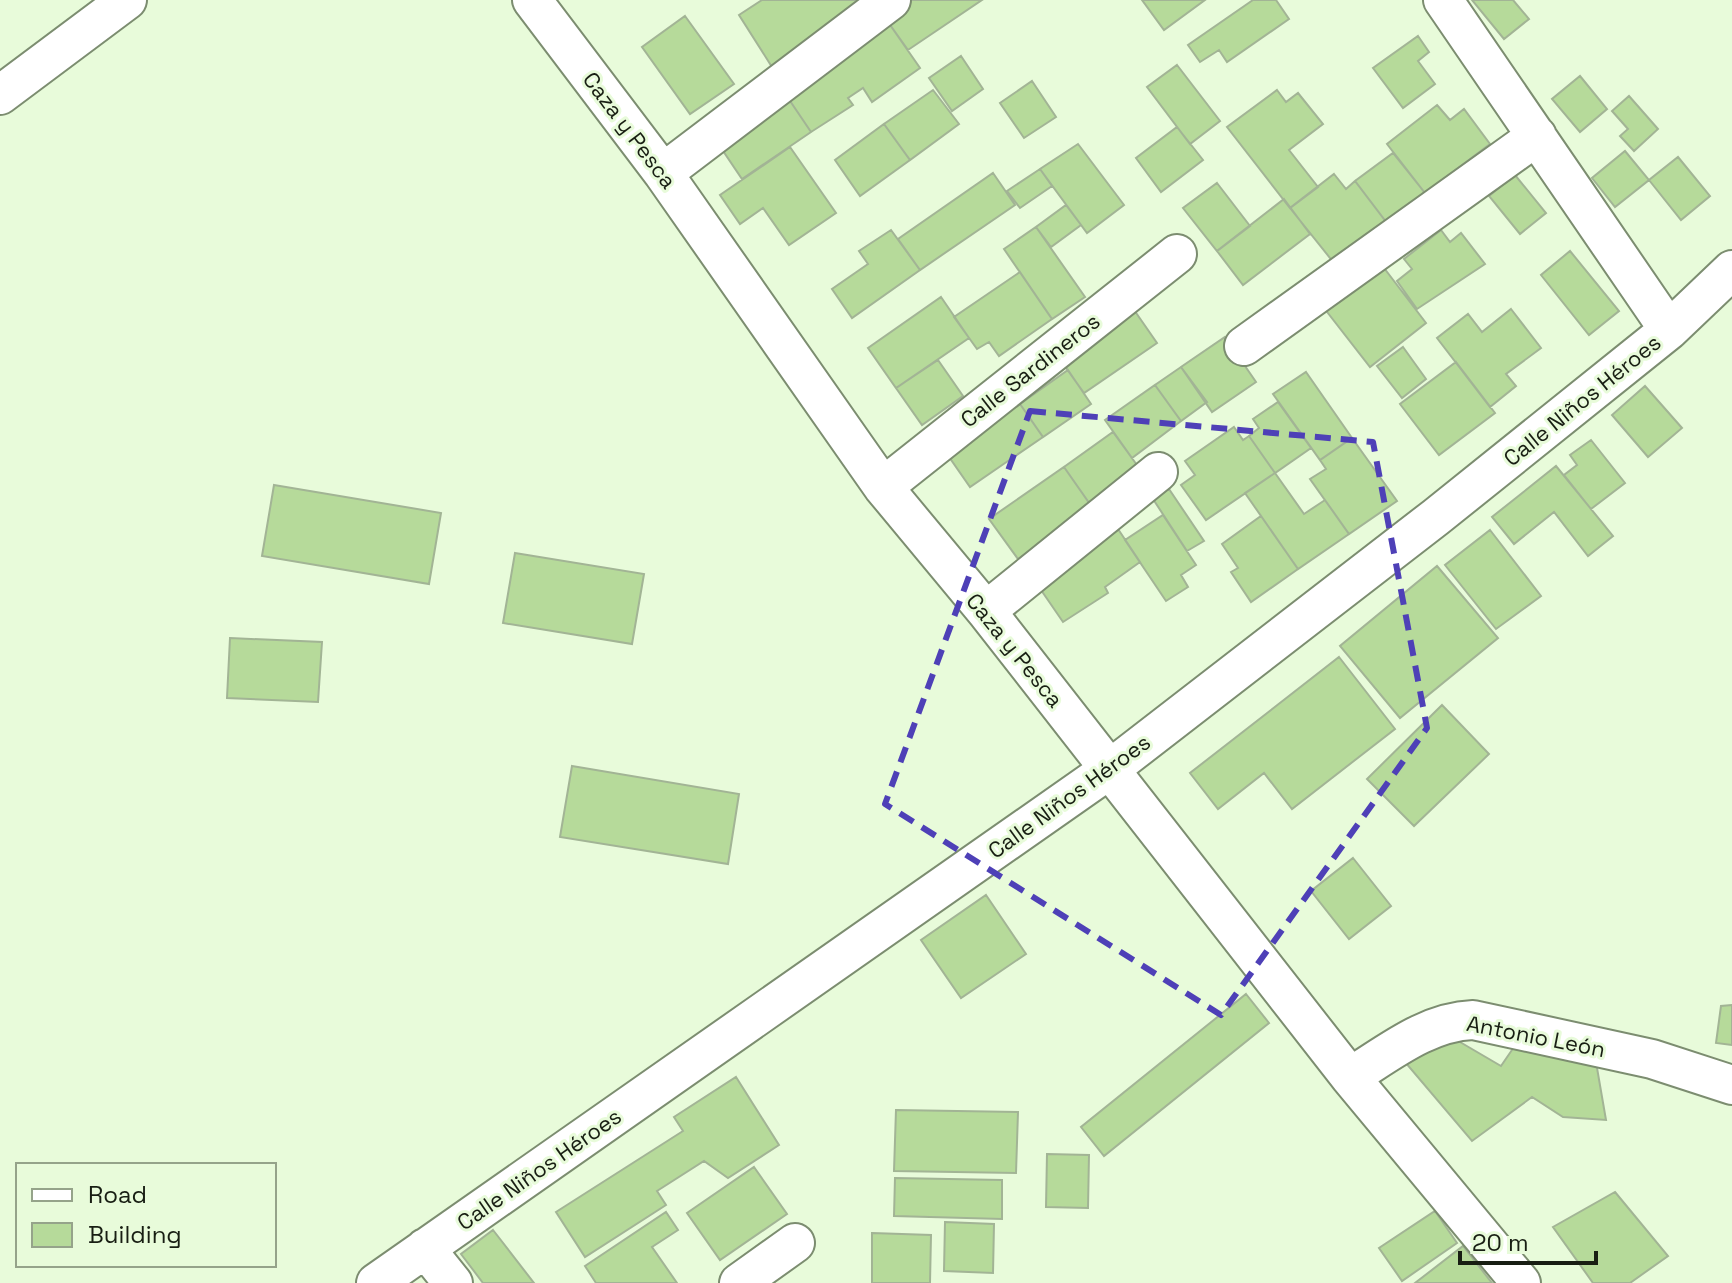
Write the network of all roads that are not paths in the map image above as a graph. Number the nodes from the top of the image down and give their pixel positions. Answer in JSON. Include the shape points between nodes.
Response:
{"nodes":[{"id":1,"x":127,"y":0,"type":"edge"},
{"id":2,"x":532,"y":0,"type":"edge"},
{"id":3,"x":891,"y":0,"type":"edge"},
{"id":4,"x":1443,"y":0,"type":"edge"},
{"id":5,"x":0,"y":95,"type":"edge"},
{"id":6,"x":1537,"y":136,"type":"junction"},
{"id":7,"x":663,"y":173,"type":"junction"},
{"id":8,"x":1177,"y":254,"type":"dead end"},
{"id":9,"x":1732,"y":270,"type":"edge"},
{"id":10,"x":1669,"y":330,"type":"junction"},
{"id":11,"x":1244,"y":346,"type":"dead end"},
{"id":12,"x":1158,"y":472,"type":"dead end"},
{"id":13,"x":883,"y":487,"type":"junction"},
{"id":14,"x":986,"y":611,"type":"junction"},
{"id":15,"x":1110,"y":769,"type":"junction"},
{"id":16,"x":1350,"y":1077,"type":"junction"},
{"id":17,"x":1732,"y":1085,"type":"edge"},
{"id":18,"x":795,"y":1243,"type":"dead end"},
{"id":19,"x":425,"y":1248,"type":"junction"},
{"id":20,"x":376,"y":1283,"type":"edge"},
{"id":21,"x":453,"y":1283,"type":"edge"},
{"id":22,"x":739,"y":1283,"type":"edge"},
{"id":23,"x":1521,"y":1283,"type":"edge"}],
"edges":[{"from":1,"to":5,"type":"street"},
{"from":2,"to":7,"type":"street","name":"Caza y Pesca"},
{"from":3,"to":7,"type":"street"},
{"from":4,"to":6,"type":"street"},
{"from":6,"to":10,"type":"street"},
{"from":6,"to":11,"type":"street"},
{"from":7,"to":13,"type":"street","name":"Caza y Pesca"},
{"from":8,"to":13,"type":"street","name":"Calle Sardineros"},
{"from":9,"to":10,"type":"street","name":"Calle Niños Héroes"},
{"from":10,"to":15,"type":"street","name":"Calle Niños Héroes"},
{"from":12,"to":14,"type":"street"},
{"from":13,"to":14,"type":"street","name":"Caza y Pesca"},
{"from":14,"to":15,"type":"street","name":"Caza y Pesca"},
{"from":15,"to":16,"type":"street","name":"Caza y Pesca"},
{"from":15,"to":19,"type":"street","name":"Calle Niños Héroes"},
{"from":16,"to":17,"type":"street","name":"Antonio León","via":[[1430,1028],[1473,1020],[1652,1059]]},
{"from":16,"to":23,"type":"street","name":"Caza y Pesca"},
{"from":18,"to":22,"type":"street"},
{"from":19,"to":20,"type":"street","name":"Calle Niños Héroes"},
{"from":19,"to":21,"type":"street"}]}
